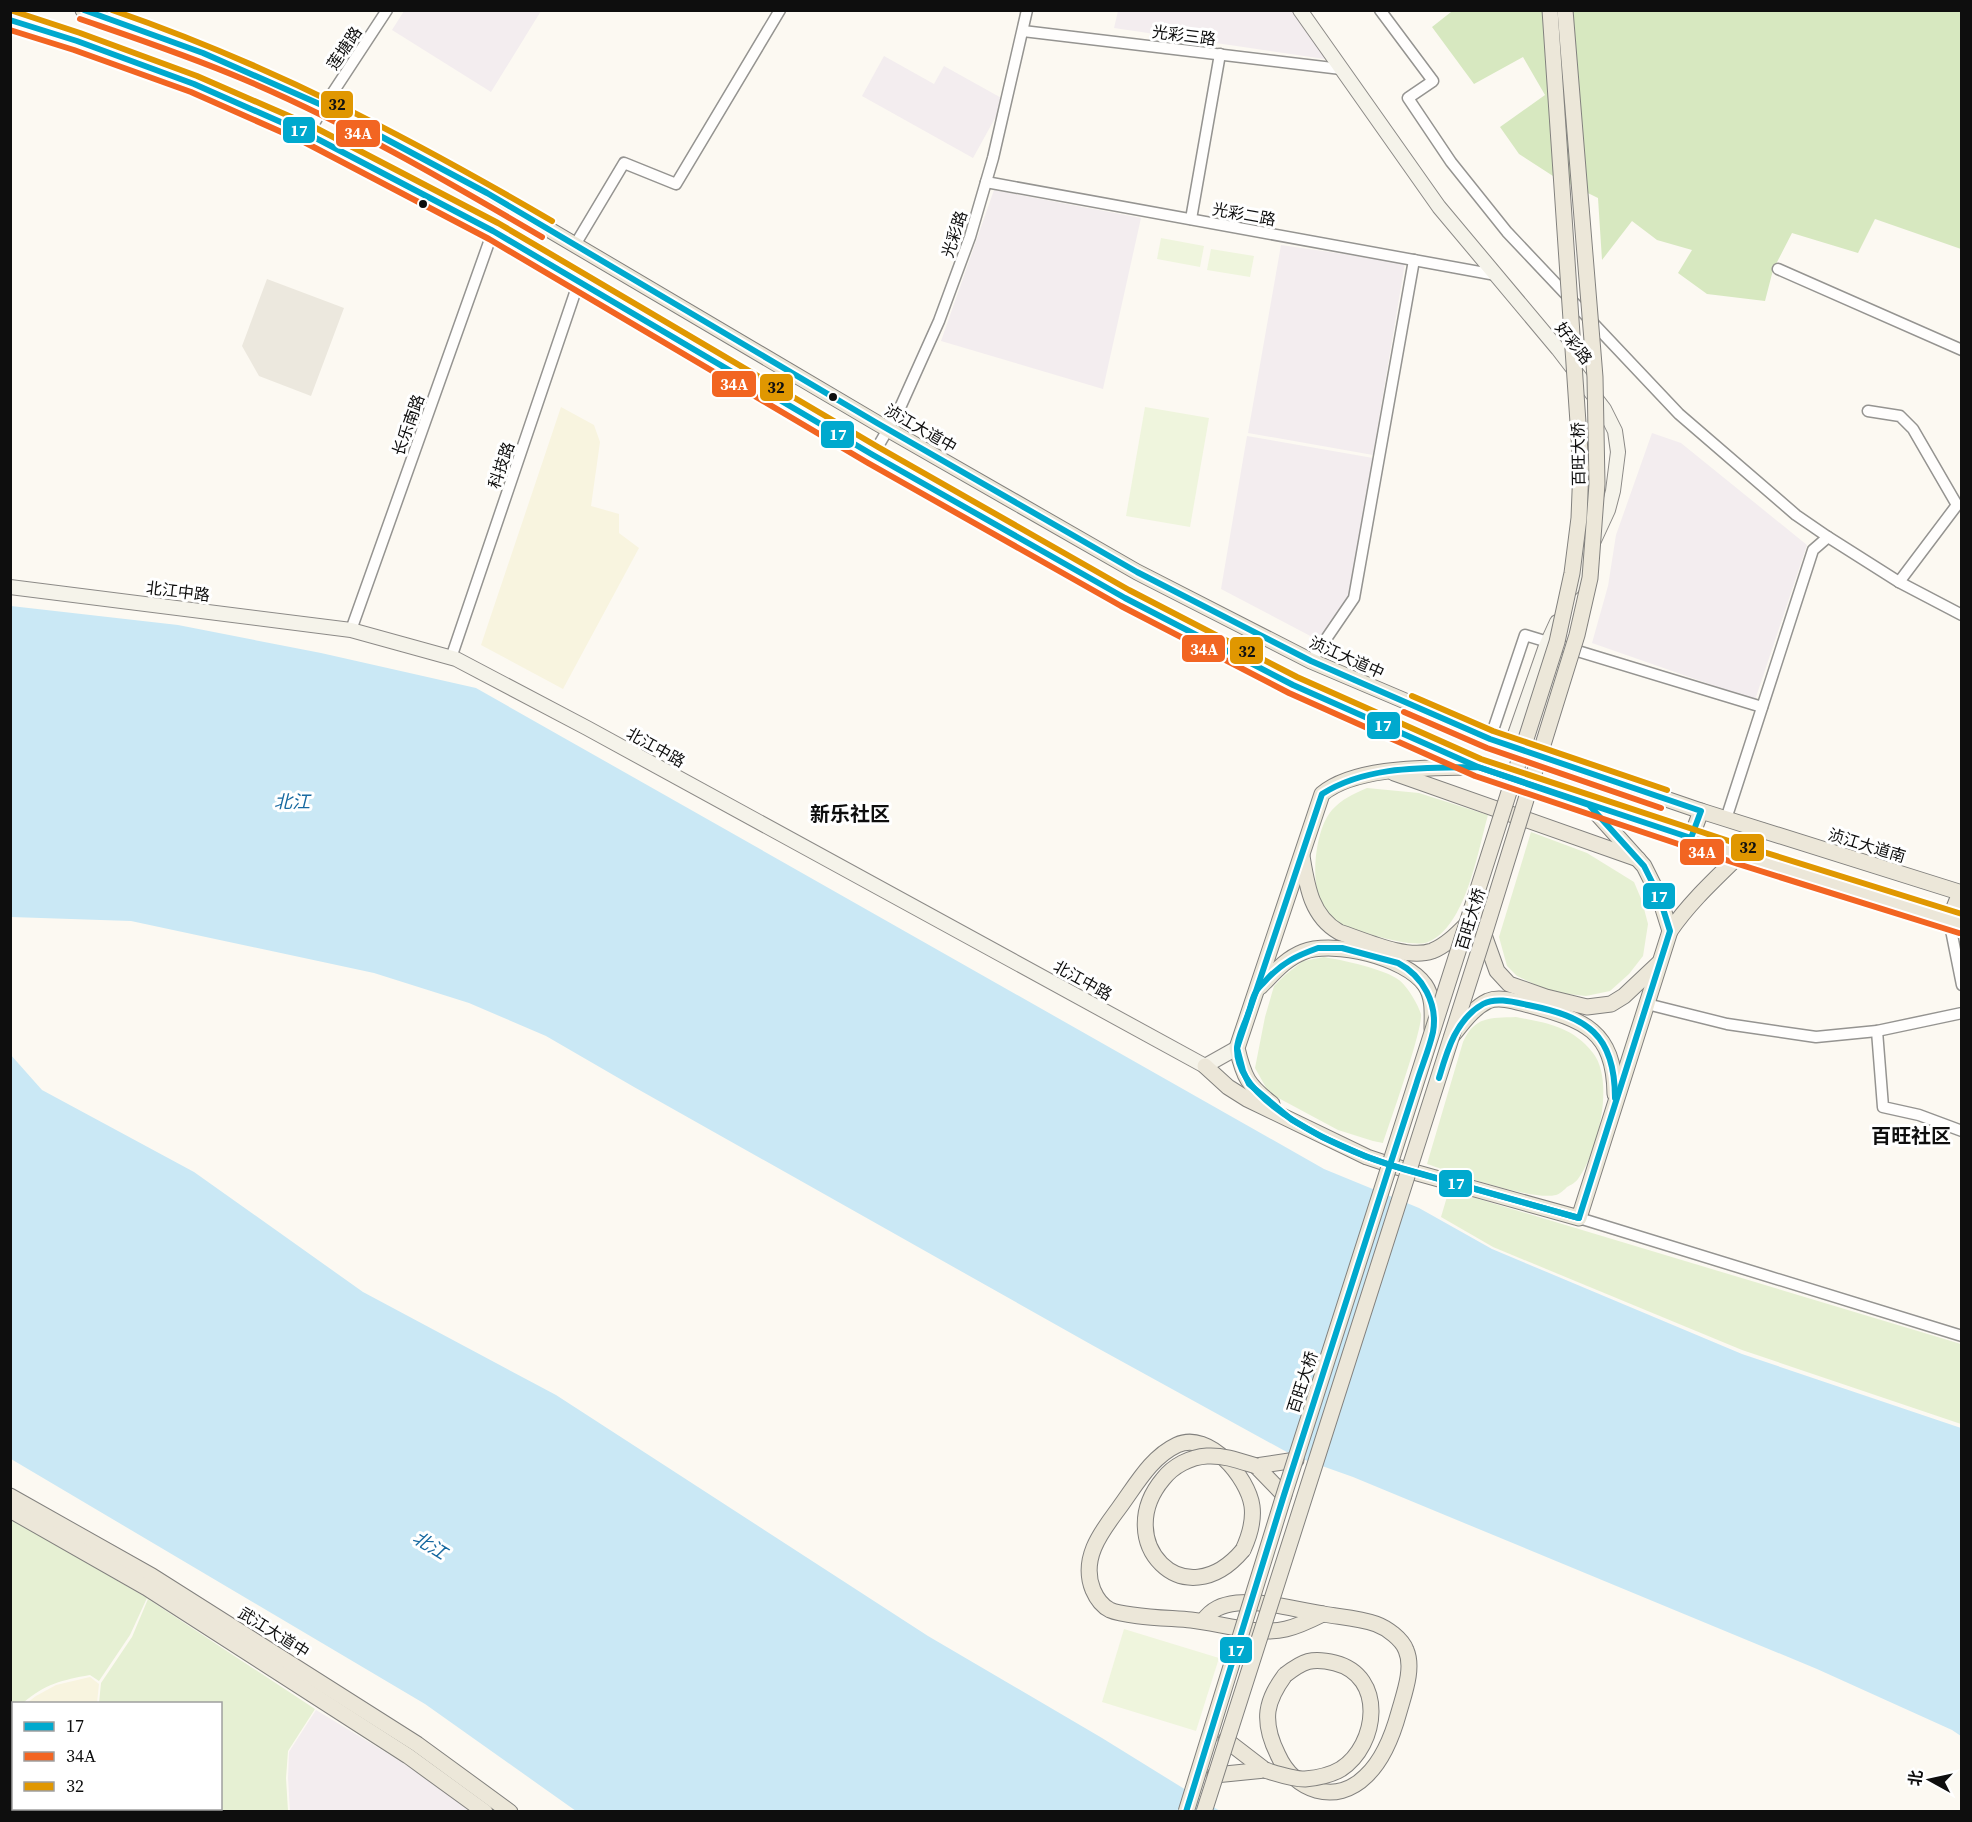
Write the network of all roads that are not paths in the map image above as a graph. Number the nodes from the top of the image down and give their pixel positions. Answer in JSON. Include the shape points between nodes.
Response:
{"nodes":[{"id":1,"x":83,"y":10,"type":"edge"},
{"id":2,"x":387,"y":10,"type":"edge"},
{"id":3,"x":780,"y":10,"type":"edge"},
{"id":4,"x":1028,"y":10,"type":"edge"},
{"id":5,"x":1300,"y":10,"type":"edge"},
{"id":6,"x":1380,"y":10,"type":"edge"},
{"id":7,"x":1550,"y":10,"type":"edge"},
{"id":8,"x":1565,"y":10,"type":"edge"},
{"id":9,"x":10,"y":20,"type":"edge"},
{"id":10,"x":1023,"y":31,"type":"junction"},
{"id":11,"x":1220,"y":54,"type":"junction"},
{"id":12,"x":1341,"y":69,"type":"junction"},
{"id":13,"x":324,"y":106,"type":"junction"},
{"id":14,"x":308,"y":134,"type":"junction"},
{"id":15,"x":986,"y":182,"type":"junction"},
{"id":16,"x":1191,"y":219,"type":"junction"},
{"id":17,"x":493,"y":231,"type":"junction"},
{"id":18,"x":575,"y":245,"type":"junction"},
{"id":19,"x":1414,"y":260,"type":"junction"},
{"id":20,"x":1778,"y":269,"type":"dead end"},
{"id":21,"x":1496,"y":275,"type":"junction"},
{"id":22,"x":579,"y":281,"type":"junction"},
{"id":23,"x":1962,"y":350,"type":"edge"},
{"id":24,"x":1868,"y":411,"type":"dead end"},
{"id":25,"x":886,"y":428,"type":"junction"},
{"id":26,"x":873,"y":455,"type":"junction"},
{"id":27,"x":1959,"y":502,"type":"edge"},
{"id":28,"x":1828,"y":537,"type":"junction"},
{"id":29,"x":1899,"y":582,"type":"junction"},
{"id":30,"x":10,"y":587,"type":"edge"},
{"id":31,"x":1962,"y":615,"type":"edge"},
{"id":32,"x":351,"y":630,"type":"junction"},
{"id":33,"x":1548,"y":642,"type":"junction"},
{"id":34,"x":451,"y":658,"type":"junction"},
{"id":35,"x":1311,"y":661,"type":"junction"},
{"id":36,"x":1762,"y":707,"type":"junction"},
{"id":37,"x":1490,"y":739,"type":"junction"},
{"id":38,"x":1511,"y":746,"type":"junction"},
{"id":39,"x":1478,"y":767,"type":"junction"},
{"id":40,"x":1391,"y":772,"type":"junction"},
{"id":41,"x":1589,"y":805,"type":"junction"},
{"id":42,"x":1701,"y":811,"type":"junction"},
{"id":43,"x":1726,"y":819,"type":"junction"},
{"id":44,"x":1763,"y":831,"type":"junction"},
{"id":45,"x":1691,"y":838,"type":"junction"},
{"id":46,"x":1302,"y":854,"type":"junction"},
{"id":47,"x":1741,"y":855,"type":"junction"},
{"id":48,"x":1638,"y":859,"type":"junction"},
{"id":49,"x":1961,"y":893,"type":"edge"},
{"id":50,"x":1955,"y":922,"type":"edge"},
{"id":51,"x":1466,"y":925,"type":"junction"},
{"id":52,"x":1670,"y":931,"type":"junction"},
{"id":53,"x":1484,"y":935,"type":"junction"},
{"id":54,"x":1660,"y":962,"type":"junction"},
{"id":55,"x":1962,"y":985,"type":"edge"},
{"id":56,"x":1256,"y":991,"type":"junction"},
{"id":57,"x":1647,"y":1004,"type":"junction"},
{"id":58,"x":1579,"y":1013,"type":"junction"},
{"id":59,"x":1962,"y":1013,"type":"edge"},
{"id":60,"x":1432,"y":1031,"type":"junction"},
{"id":61,"x":1877,"y":1031,"type":"junction"},
{"id":62,"x":1452,"y":1036,"type":"junction"},
{"id":63,"x":1237,"y":1048,"type":"junction"},
{"id":64,"x":1205,"y":1066,"type":"junction"},
{"id":65,"x":1615,"y":1106,"type":"junction"},
{"id":66,"x":1292,"y":1120,"type":"junction"},
{"id":67,"x":1962,"y":1131,"type":"edge"},
{"id":68,"x":1579,"y":1218,"type":"junction"},
{"id":69,"x":1962,"y":1336,"type":"edge"},
{"id":70,"x":1296,"y":1461,"type":"junction"},
{"id":71,"x":1256,"y":1466,"type":"junction"},
{"id":72,"x":1284,"y":1495,"type":"junction"},
{"id":73,"x":10,"y":1496,"type":"edge"},
{"id":74,"x":10,"y":1510,"type":"edge"},
{"id":75,"x":1323,"y":1614,"type":"junction"},
{"id":76,"x":1203,"y":1621,"type":"junction"},
{"id":77,"x":1226,"y":1740,"type":"junction"},
{"id":78,"x":1265,"y":1770,"type":"junction"},
{"id":79,"x":1215,"y":1775,"type":"junction"},
{"id":80,"x":485,"y":1812,"type":"edge"},
{"id":81,"x":510,"y":1812,"type":"edge"},
{"id":82,"x":1186,"y":1812,"type":"edge"},
{"id":83,"x":1204,"y":1812,"type":"edge"}],
"edges":[{"from":1,"to":13,"type":"main road","name":"浈江大道中","via":[[203,53]]},
{"from":2,"to":13,"type":"street","name":"莲塘路"},
{"from":3,"to":18,"type":"street","via":[[676,184],[624,163]]},
{"from":4,"to":10,"type":"street","name":"光彩路"},
{"from":5,"to":12,"type":"street","name":"好彩路"},
{"from":6,"to":28,"type":"street","via":[[1433,81],[1408,98],[1451,162],[1507,232],[1679,414],[1796,515]]},
{"from":7,"to":51,"type":"main road","name":"百旺大桥","bridge":true,"via":[[1581,467],[1579,518],[1557,642]]},
{"from":8,"to":53,"type":"main road","name":"百旺大桥","bridge":true,"via":[[1595,377],[1598,484],[1590,578],[1577,635]]},
{"from":9,"to":14,"type":"main road","via":[[194,84]]},
{"from":10,"to":11,"type":"street","name":"光彩三路"},
{"from":10,"to":15,"type":"street","name":"光彩路"},
{"from":11,"to":12,"type":"street","name":"光彩三路"},
{"from":11,"to":16,"type":"street"},
{"from":12,"to":21,"type":"street","name":"好彩路","via":[[1439,207]]},
{"from":13,"to":14,"type":"street","name":"莲塘路"},
{"from":13,"to":18,"type":"main road","name":"浈江大道中"},
{"from":14,"to":17,"type":"main road"},
{"from":15,"to":16,"type":"street","name":"光彩二路"},
{"from":15,"to":25,"type":"street","name":"光彩路","via":[[939,321],[899,410]]},
{"from":16,"to":19,"type":"street","name":"光彩二路"},
{"from":17,"to":22,"type":"main road"},
{"from":17,"to":32,"type":"street","name":"长乐南路"},
{"from":18,"to":25,"type":"main road","name":"浈江大道中"},
{"from":19,"to":21,"type":"street","name":"光彩二路"},
{"from":19,"to":35,"type":"street","via":[[1354,598]]},
{"from":20,"to":23,"type":"street"},
{"from":21,"to":33,"type":"street","name":"好彩路","via":[[1604,409],[1615,431],[1618,452],[1608,510]]},
{"from":22,"to":26,"type":"main road"},
{"from":22,"to":34,"type":"street","name":"科技路"},
{"from":24,"to":27,"type":"street","via":[[1900,416],[1913,429]]},
{"from":25,"to":26,"type":"street","name":"光彩路"},
{"from":25,"to":35,"type":"main road","name":"浈江大道中","via":[[1137,572]]},
{"from":26,"to":39,"type":"main road","via":[[1125,598],[1282,679]]},
{"from":27,"to":29,"type":"street"},
{"from":28,"to":29,"type":"street"},
{"from":28,"to":36,"type":"street","via":[[1813,550]]},
{"from":29,"to":31,"type":"street"},
{"from":30,"to":32,"type":"street","name":"北江中路"},
{"from":32,"to":34,"type":"street","name":"北江中路"},
{"from":33,"to":36,"type":"street"},
{"from":33,"to":37,"type":"street","via":[[1525,635]]},
{"from":33,"to":38,"type":"street","name":"好彩路"},
{"from":34,"to":64,"type":"street","name":"北江中路"},
{"from":35,"to":37,"type":"main road","name":"浈江大道中"},
{"from":36,"to":43,"type":"street"},
{"from":37,"to":38,"type":"main road","name":"浈江大道中"},
{"from":38,"to":42,"type":"main road","name":"浈江大道中"},
{"from":39,"to":40,"type":"main road"},
{"from":39,"to":41,"type":"main road"},
{"from":40,"to":46,"type":"main road","via":[[1357,778],[1322,794]]},
{"from":40,"to":48,"type":"main road"},
{"from":41,"to":45,"type":"main road"},
{"from":41,"to":48,"type":"main road"},
{"from":42,"to":43,"type":"main road","name":"浈江大道中"},
{"from":42,"to":45,"type":"main road"},
{"from":43,"to":44,"type":"main road","name":"浈江大道中"},
{"from":44,"to":47,"type":"main road"},
{"from":44,"to":49,"type":"main road","name":"浈江大道南"},
{"from":45,"to":47,"type":"main road"},
{"from":46,"to":51,"type":"main road","via":[[1312,902],[1339,932],[1418,954],[1433,951]]},
{"from":46,"to":56,"type":"main road"},
{"from":47,"to":50,"type":"main road"},
{"from":47,"to":52,"type":"main road","via":[[1685,909]]},
{"from":48,"to":52,"type":"main road","via":[[1656,887]]},
{"from":49,"to":50,"type":"main road","name":"浈江大道南"},
{"from":50,"to":55,"type":"street"},
{"from":51,"to":60,"type":"main road","name":"百旺大桥","bridge":true},
{"from":52,"to":54,"type":"main road"},
{"from":53,"to":58,"type":"main road","via":[[1497,971],[1509,984]]},
{"from":53,"to":62,"type":"main road","name":"百旺大桥","bridge":true},
{"from":54,"to":57,"type":"main road"},
{"from":54,"to":58,"type":"main road","via":[[1611,1004]]},
{"from":56,"to":60,"type":"main road","via":[[1277,969],[1302,952],[1342,948],[1398,963],[1418,977],[1432,1005]]},
{"from":56,"to":63,"type":"main road"},
{"from":57,"to":61,"type":"street","via":[[1727,1024],[1816,1036]]},
{"from":57,"to":65,"type":"main road"},
{"from":58,"to":62,"type":"main road","via":[[1494,1000],[1473,1012]]},
{"from":58,"to":65,"type":"main road","via":[[1606,1047],[1615,1074]]},
{"from":59,"to":61,"type":"street"},
{"from":60,"to":70,"type":"main road","name":"百旺大桥","bridge":true},
{"from":61,"to":67,"type":"street","via":[[1883,1107]]},
{"from":62,"to":77,"type":"main road","name":"百旺大桥","bridge":true},
{"from":63,"to":64,"type":"street"},
{"from":63,"to":66,"type":"main road","via":[[1249,1084]]},
{"from":64,"to":66,"type":"main road","via":[[1247,1099]]},
{"from":65,"to":68,"type":"main road"},
{"from":66,"to":68,"type":"main road","via":[[1385,1163]]},
{"from":68,"to":69,"type":"street"},
{"from":70,"to":71,"type":"main road"},
{"from":70,"to":72,"type":"main road","name":"百旺大桥","bridge":true},
{"from":71,"to":72,"type":"main road"},
{"from":71,"to":76,"type":"main road","bridge":true,"via":[[1225,1457],[1205,1456],[1187,1460],[1159,1484],[1145,1520],[1145,1532],[1156,1559],[1182,1576],[1210,1576],[1232,1564],[1248,1539],[1252,1519],[1250,1494],[1232,1466],[1215,1451],[1202,1443],[1192,1442],[1179,1443],[1154,1461],[1103,1530],[1089,1559],[1094,1592],[1111,1610]]},
{"from":72,"to":82,"type":"main road","name":"百旺大桥","bridge":true},
{"from":73,"to":81,"type":"main road","name":"武江大道中","via":[[162,1582],[417,1744]]},
{"from":74,"to":80,"type":"main road","name":"武江大道中","via":[[147,1588],[408,1756]]},
{"from":75,"to":76,"type":"main road","via":[[1284,1630],[1242,1629]]},
{"from":75,"to":76,"type":"main road","via":[[1238,1603],[1212,1609]]},
{"from":75,"to":78,"type":"main road","bridge":true,"via":[[1379,1625],[1401,1641],[1409,1660],[1395,1725],[1376,1765],[1357,1783],[1332,1792],[1298,1782],[1281,1762],[1269,1734],[1268,1711],[1274,1690],[1300,1663],[1325,1660],[1353,1670],[1370,1696],[1370,1722],[1365,1738],[1356,1754],[1330,1774],[1304,1779]]},
{"from":77,"to":78,"type":"main road"},
{"from":77,"to":79,"type":"main road","name":"百旺大桥","bridge":true},
{"from":78,"to":79,"type":"main road"},
{"from":79,"to":83,"type":"main road","name":"百旺大桥","bridge":true}]}
